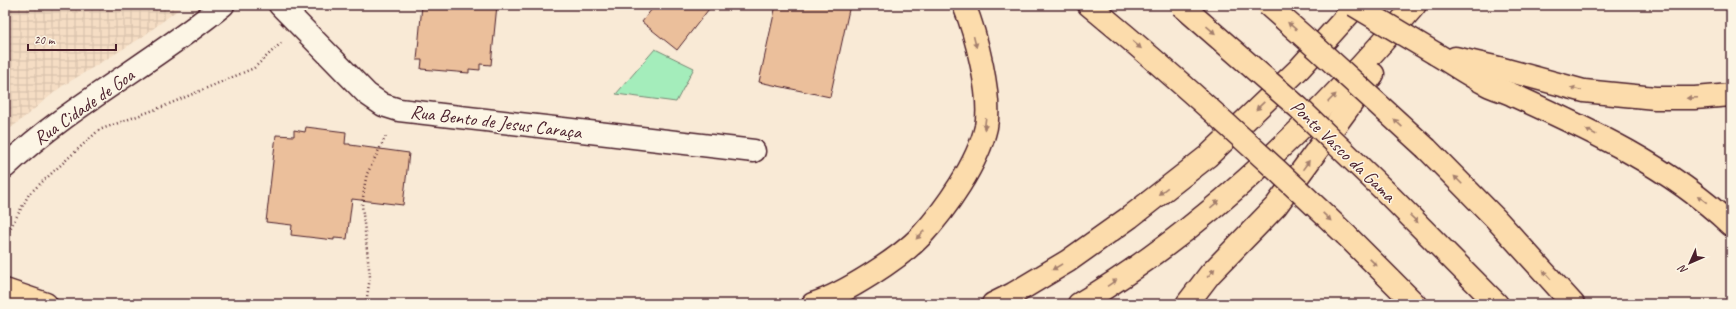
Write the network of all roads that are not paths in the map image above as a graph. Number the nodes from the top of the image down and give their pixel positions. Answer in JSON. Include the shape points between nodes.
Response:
{"nodes":[{"id":1,"x":223,"y":5,"type":"edge"},
{"id":2,"x":280,"y":5,"type":"edge"},
{"id":3,"x":964,"y":5,"type":"edge"},
{"id":4,"x":1089,"y":5,"type":"edge"},
{"id":5,"x":1181,"y":5,"type":"edge"},
{"id":6,"x":1268,"y":5,"type":"edge"},
{"id":7,"x":1355,"y":5,"type":"edge"},
{"id":8,"x":1415,"y":5,"type":"edge"},
{"id":9,"x":1424,"y":5,"type":"edge"},
{"id":10,"x":1436,"y":54,"type":"junction"},
{"id":11,"x":1731,"y":95,"type":"edge"},
{"id":12,"x":754,"y":151,"type":"dead end"},
{"id":13,"x":5,"y":167,"type":"edge"},
{"id":14,"x":1731,"y":225,"type":"edge"},
{"id":15,"x":5,"y":290,"type":"edge"},
{"id":16,"x":40,"y":302,"type":"edge"},
{"id":17,"x":813,"y":304,"type":"edge"},
{"id":18,"x":993,"y":304,"type":"edge"},
{"id":19,"x":1079,"y":304,"type":"edge"},
{"id":20,"x":1187,"y":304,"type":"edge"},
{"id":21,"x":1415,"y":304,"type":"edge"},
{"id":22,"x":1497,"y":304,"type":"edge"},
{"id":23,"x":1573,"y":304,"type":"edge"}],
"edges":[{"from":1,"to":13,"type":"street","name":"Rua Cidade de Goa","via":[[158,56],[62,118]]},
{"from":2,"to":12,"type":"street","name":"Rua Bento de Jesus Caraça","via":[[367,94],[382,105],[399,110]]},
{"from":3,"to":17,"type":"highway","one_way":true,"via":[[986,86],[986,126],[973,162],[954,193],[920,236],[875,272]]},
{"from":4,"to":21,"type":"highway","one_way":true,"bridge":true,"via":[[1179,80],[1258,152]]},
{"from":5,"to":22,"type":"highway","name":"Ponte Vasco da Gama","one_way":true,"bridge":true,"via":[[1299,108]]},
{"from":23,"to":6,"type":"highway","one_way":true,"bridge":true,"via":[[1495,218],[1427,149]]},
{"from":7,"to":10,"type":"highway","bridge":true},
{"from":7,"to":18,"type":"highway","one_way":true,"via":[[1299,69],[1208,156],[1068,261]]},
{"from":19,"to":8,"type":"highway","one_way":true,"via":[[1141,263],[1239,184],[1332,98]]},
{"from":20,"to":9,"type":"highway","one_way":true,"via":[[1210,274],[1276,206]]},
{"from":11,"to":10,"type":"highway","one_way":true,"via":[[1655,98],[1584,92],[1503,69]]},
{"from":14,"to":10,"type":"highway","one_way":true,"via":[[1680,182],[1637,156],[1578,125],[1488,85]]},
{"from":15,"to":16,"type":"highway"}]}
